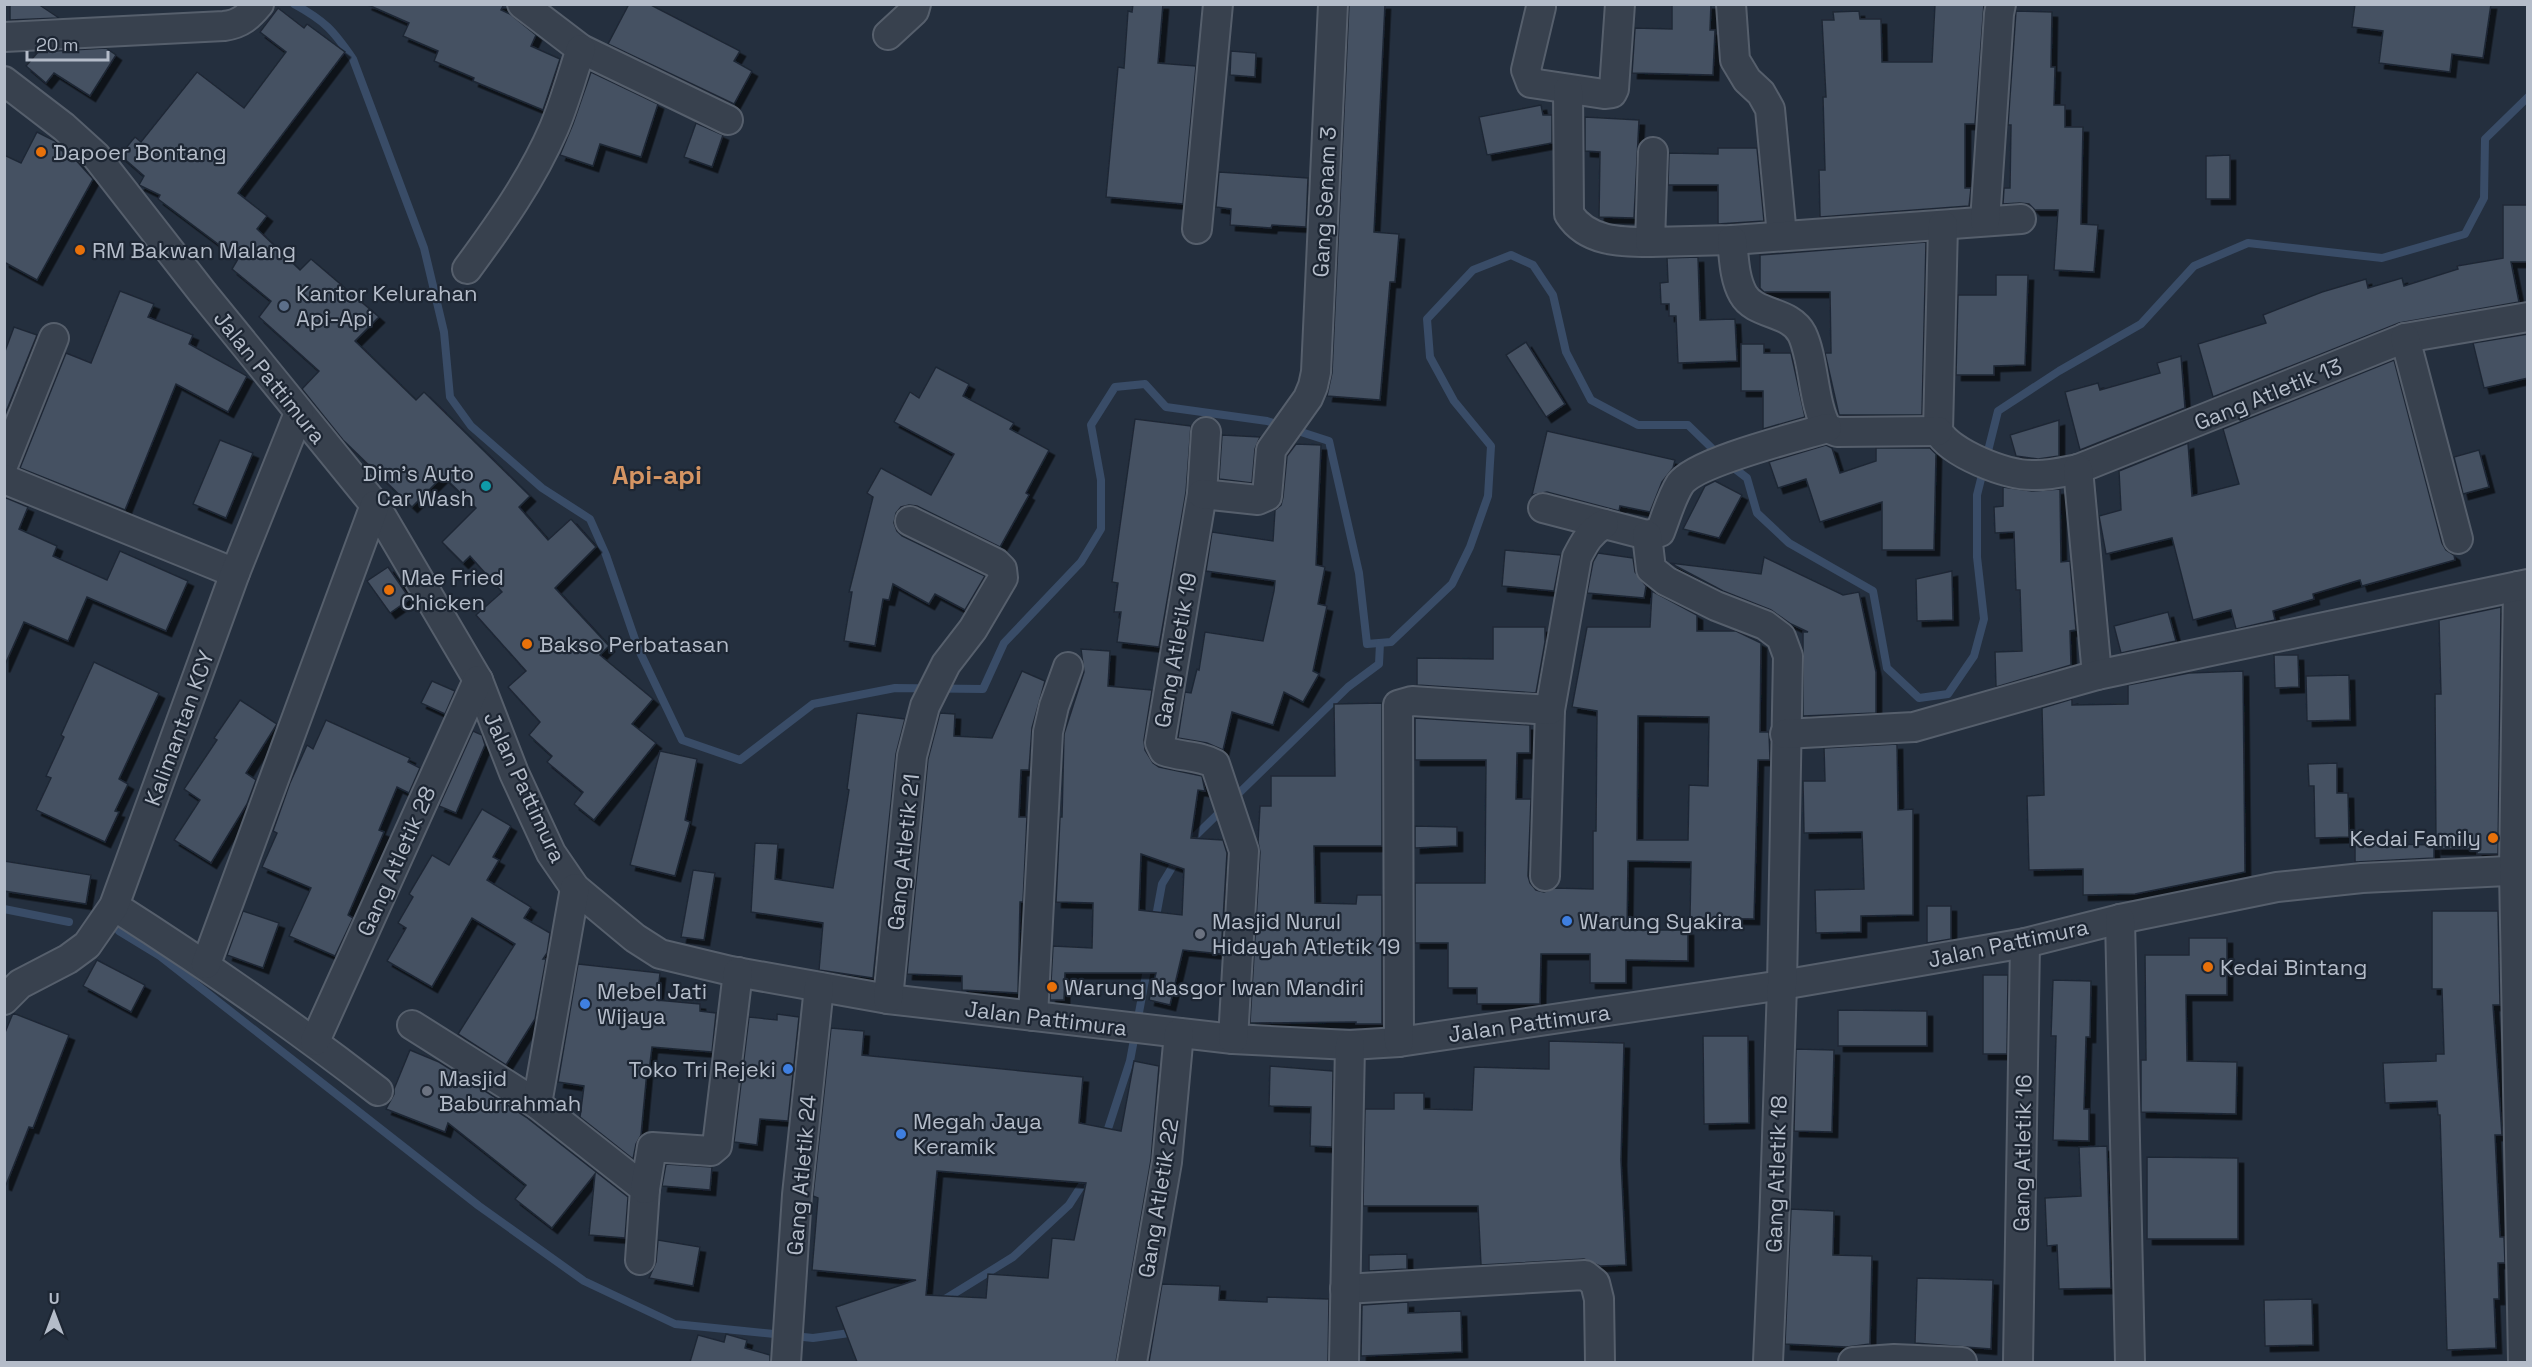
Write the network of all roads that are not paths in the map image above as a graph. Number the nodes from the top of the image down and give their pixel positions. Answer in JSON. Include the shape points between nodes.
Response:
{"nodes":[{"id":1,"x":522,"y":4,"type":"edge"},
{"id":2,"x":916,"y":4,"type":"edge"},
{"id":3,"x":1218,"y":4,"type":"edge"},
{"id":4,"x":1333,"y":4,"type":"edge"},
{"id":5,"x":1620,"y":4,"type":"edge"},
{"id":6,"x":1731,"y":4,"type":"edge"},
{"id":7,"x":2001,"y":4,"type":"edge"},
{"id":8,"x":1541,"y":7,"type":"dead end"},
{"id":9,"x":254,"y":11,"type":"edge"},
{"id":10,"x":888,"y":35,"type":"dead end"},
{"id":11,"x":4,"y":37,"type":"edge"},
{"id":12,"x":581,"y":49,"type":"junction"},
{"id":13,"x":4,"y":81,"type":"edge"},
{"id":14,"x":1568,"y":90,"type":"junction"},
{"id":15,"x":728,"y":120,"type":"dead end"},
{"id":16,"x":1653,"y":152,"type":"dead end"},
{"id":17,"x":2021,"y":219,"type":"dead end"},
{"id":18,"x":1985,"y":222,"type":"junction"},
{"id":19,"x":1943,"y":225,"type":"junction"},
{"id":20,"x":1197,"y":230,"type":"dead end"},
{"id":21,"x":1782,"y":236,"type":"junction"},
{"id":22,"x":1732,"y":240,"type":"junction"},
{"id":23,"x":1650,"y":242,"type":"junction"},
{"id":24,"x":467,"y":269,"type":"dead end"},
{"id":25,"x":2528,"y":317,"type":"edge"},
{"id":26,"x":54,"y":338,"type":"dead end"},
{"id":27,"x":2405,"y":338,"type":"junction"},
{"id":28,"x":299,"y":412,"type":"junction"},
{"id":29,"x":1827,"y":428,"type":"junction"},
{"id":30,"x":1206,"y":432,"type":"dead end"},
{"id":31,"x":1946,"y":440,"type":"junction"},
{"id":32,"x":4,"y":463,"type":"edge"},
{"id":33,"x":2078,"y":469,"type":"junction"},
{"id":34,"x":4,"y":479,"type":"edge"},
{"id":35,"x":1202,"y":495,"type":"junction"},
{"id":36,"x":375,"y":505,"type":"junction"},
{"id":37,"x":1543,"y":508,"type":"dead end"},
{"id":38,"x":910,"y":521,"type":"dead end"},
{"id":39,"x":1604,"y":524,"type":"junction"},
{"id":40,"x":1647,"y":536,"type":"junction"},
{"id":41,"x":2458,"y":539,"type":"dead end"},
{"id":42,"x":235,"y":573,"type":"junction"},
{"id":43,"x":2523,"y":585,"type":"edge"},
{"id":44,"x":1068,"y":667,"type":"dead end"},
{"id":45,"x":2097,"y":675,"type":"junction"},
{"id":46,"x":478,"y":680,"type":"junction"},
{"id":47,"x":1550,"y":710,"type":"junction"},
{"id":48,"x":1785,"y":734,"type":"junction"},
{"id":49,"x":2521,"y":870,"type":"edge"},
{"id":50,"x":1545,"y":876,"type":"dead end"},
{"id":51,"x":576,"y":888,"type":"junction"},
{"id":52,"x":114,"y":906,"type":"junction"},
{"id":53,"x":2121,"y":919,"type":"junction"},
{"id":54,"x":2025,"y":943,"type":"junction"},
{"id":55,"x":206,"y":964,"type":"junction"},
{"id":56,"x":738,"y":972,"type":"junction"},
{"id":57,"x":1782,"y":985,"type":"junction"},
{"id":58,"x":819,"y":987,"type":"junction"},
{"id":59,"x":888,"y":999,"type":"junction"},
{"id":60,"x":4,"y":1000,"type":"edge"},
{"id":61,"x":1033,"y":1016,"type":"junction"},
{"id":62,"x":412,"y":1025,"type":"dead end"},
{"id":63,"x":1152,"y":1030,"type":"junction"},
{"id":64,"x":1233,"y":1039,"type":"junction"},
{"id":65,"x":315,"y":1041,"type":"junction"},
{"id":66,"x":1399,"y":1042,"type":"junction"},
{"id":67,"x":1350,"y":1045,"type":"junction"},
{"id":68,"x":378,"y":1091,"type":"dead end"},
{"id":69,"x":537,"y":1104,"type":"junction"},
{"id":70,"x":645,"y":1189,"type":"junction"},
{"id":71,"x":640,"y":1260,"type":"dead end"},
{"id":72,"x":1345,"y":1289,"type":"junction"},
{"id":73,"x":787,"y":1349,"type":"edge"},
{"id":74,"x":1132,"y":1362,"type":"edge"},
{"id":75,"x":1344,"y":1362,"type":"edge"},
{"id":76,"x":1600,"y":1362,"type":"edge"},
{"id":77,"x":1768,"y":1362,"type":"edge"},
{"id":78,"x":1853,"y":1362,"type":"edge"},
{"id":79,"x":1962,"y":1362,"type":"edge"},
{"id":80,"x":2018,"y":1362,"type":"edge"},
{"id":81,"x":2130,"y":1362,"type":"edge"},
{"id":82,"x":2523,"y":1362,"type":"edge"}],
"edges":[{"from":1,"to":12,"type":"street"},
{"from":2,"to":10,"type":"street","via":[[914,11]]},
{"from":3,"to":20,"type":"street"},
{"from":4,"to":35,"type":"street","name":"Gang Senam 3","via":[[1313,386],[1274,443],[1269,492],[1264,499]]},
{"from":5,"to":14,"type":"street","via":[[1612,93]]},
{"from":6,"to":21,"type":"street","via":[[1735,60],[1770,109]]},
{"from":7,"to":18,"type":"street"},
{"from":8,"to":14,"type":"street","via":[[1527,77],[1531,83]]},
{"from":9,"to":11,"type":"street","via":[[224,26]]},
{"from":12,"to":15,"type":"street"},
{"from":12,"to":24,"type":"street","via":[[555,127],[533,172]]},
{"from":13,"to":28,"type":"street","name":"Jalan Pattimura","via":[[96,156]]},
{"from":14,"to":23,"type":"street","via":[[1569,214],[1575,223],[1603,238]]},
{"from":16,"to":23,"type":"street"},
{"from":17,"to":18,"type":"street"},
{"from":18,"to":19,"type":"street"},
{"from":19,"to":21,"type":"street"},
{"from":19,"to":31,"type":"street"},
{"from":21,"to":22,"type":"street"},
{"from":22,"to":23,"type":"street"},
{"from":22,"to":29,"type":"street","via":[[1743,294],[1751,304],[1791,321],[1802,334]]},
{"from":25,"to":27,"type":"street","name":"Gang Atletik 13"},
{"from":26,"to":32,"type":"street"},
{"from":27,"to":33,"type":"street","name":"Gang Atletik 13"},
{"from":27,"to":41,"type":"street"},
{"from":28,"to":36,"type":"street","name":"Jalan Pattimura"},
{"from":28,"to":42,"type":"street","name":"Kalimantan KCY"},
{"from":29,"to":31,"type":"street"},
{"from":29,"to":40,"type":"street","via":[[1689,474],[1679,485],[1660,532]]},
{"from":30,"to":35,"type":"street","name":"Gang Atletik 19"},
{"from":31,"to":33,"type":"street","name":"Gang Atletik 13","via":[[2011,473],[2032,475]]},
{"from":33,"to":45,"type":"street"},
{"from":34,"to":42,"type":"street"},
{"from":35,"to":64,"type":"street","name":"Gang Atletik 19","via":[[1160,743],[1164,751],[1215,764],[1244,851]]},
{"from":36,"to":46,"type":"street","name":"Jalan Pattimura"},
{"from":36,"to":55,"type":"street"},
{"from":37,"to":39,"type":"street"},
{"from":38,"to":59,"type":"street","name":"Gang Atletik 21","via":[[987,557],[1002,569],[1003,578],[973,629],[946,664],[925,706],[912,756]]},
{"from":39,"to":40,"type":"street"},
{"from":39,"to":47,"type":"street","via":[[1594,530],[1577,557]]},
{"from":40,"to":48,"type":"street","name":"Gang Atletik 18","via":[[1651,569],[1658,575],[1716,606],[1764,624],[1781,637],[1788,656]]},
{"from":42,"to":52,"type":"street","name":"Kalimantan KCY"},
{"from":43,"to":45,"type":"street"},
{"from":43,"to":49,"type":"street"},
{"from":44,"to":61,"type":"street","via":[[1048,732]]},
{"from":45,"to":48,"type":"street","via":[[1914,726]]},
{"from":46,"to":51,"type":"street","name":"Jalan Pattimura","via":[[551,853]]},
{"from":46,"to":65,"type":"street","name":"Gang Atletik 28"},
{"from":47,"to":50,"type":"street"},
{"from":47,"to":66,"type":"street","via":[[1412,701],[1398,705]]},
{"from":48,"to":57,"type":"street","name":"Gang Atletik 18"},
{"from":49,"to":53,"type":"street","name":"Jalan Pattimura","via":[[2362,878],[2277,887]]},
{"from":49,"to":82,"type":"street"},
{"from":51,"to":56,"type":"street","name":"Jalan Pattimura","via":[[660,954]]},
{"from":51,"to":69,"type":"street"},
{"from":52,"to":55,"type":"street"},
{"from":52,"to":60,"type":"street","name":"Kalimantan KCY","via":[[87,945],[20,984]]},
{"from":53,"to":54,"type":"street","name":"Jalan Pattimura"},
{"from":53,"to":81,"type":"street"},
{"from":54,"to":57,"type":"street","name":"Jalan Pattimura"},
{"from":54,"to":80,"type":"street","name":"Gang Atletik 16"},
{"from":55,"to":65,"type":"street"},
{"from":56,"to":58,"type":"street","name":"Jalan Pattimura"},
{"from":56,"to":70,"type":"street","via":[[717,1146],[711,1151],[652,1147]]},
{"from":57,"to":66,"type":"street","name":"Jalan Pattimura"},
{"from":57,"to":77,"type":"street","name":"Gang Atletik 18"},
{"from":58,"to":59,"type":"street","name":"Jalan Pattimura"},
{"from":58,"to":73,"type":"street","name":"Gang Atletik 24","via":[[797,1195]]},
{"from":59,"to":61,"type":"street","name":"Jalan Pattimura"},
{"from":61,"to":63,"type":"street","name":"Jalan Pattimura"},
{"from":62,"to":69,"type":"street"},
{"from":63,"to":64,"type":"street","name":"Jalan Pattimura"},
{"from":63,"to":74,"type":"street","name":"Gang Atletik 22","via":[[1167,1162]]},
{"from":64,"to":67,"type":"street","name":"Jalan Pattimura"},
{"from":65,"to":68,"type":"street"},
{"from":66,"to":67,"type":"street","name":"Jalan Pattimura"},
{"from":67,"to":72,"type":"street"},
{"from":69,"to":70,"type":"street"},
{"from":70,"to":71,"type":"street"},
{"from":72,"to":75,"type":"street"},
{"from":72,"to":76,"type":"street","via":[[1585,1275],[1596,1283],[1599,1299]]},
{"from":78,"to":79,"type":"street"}]}
